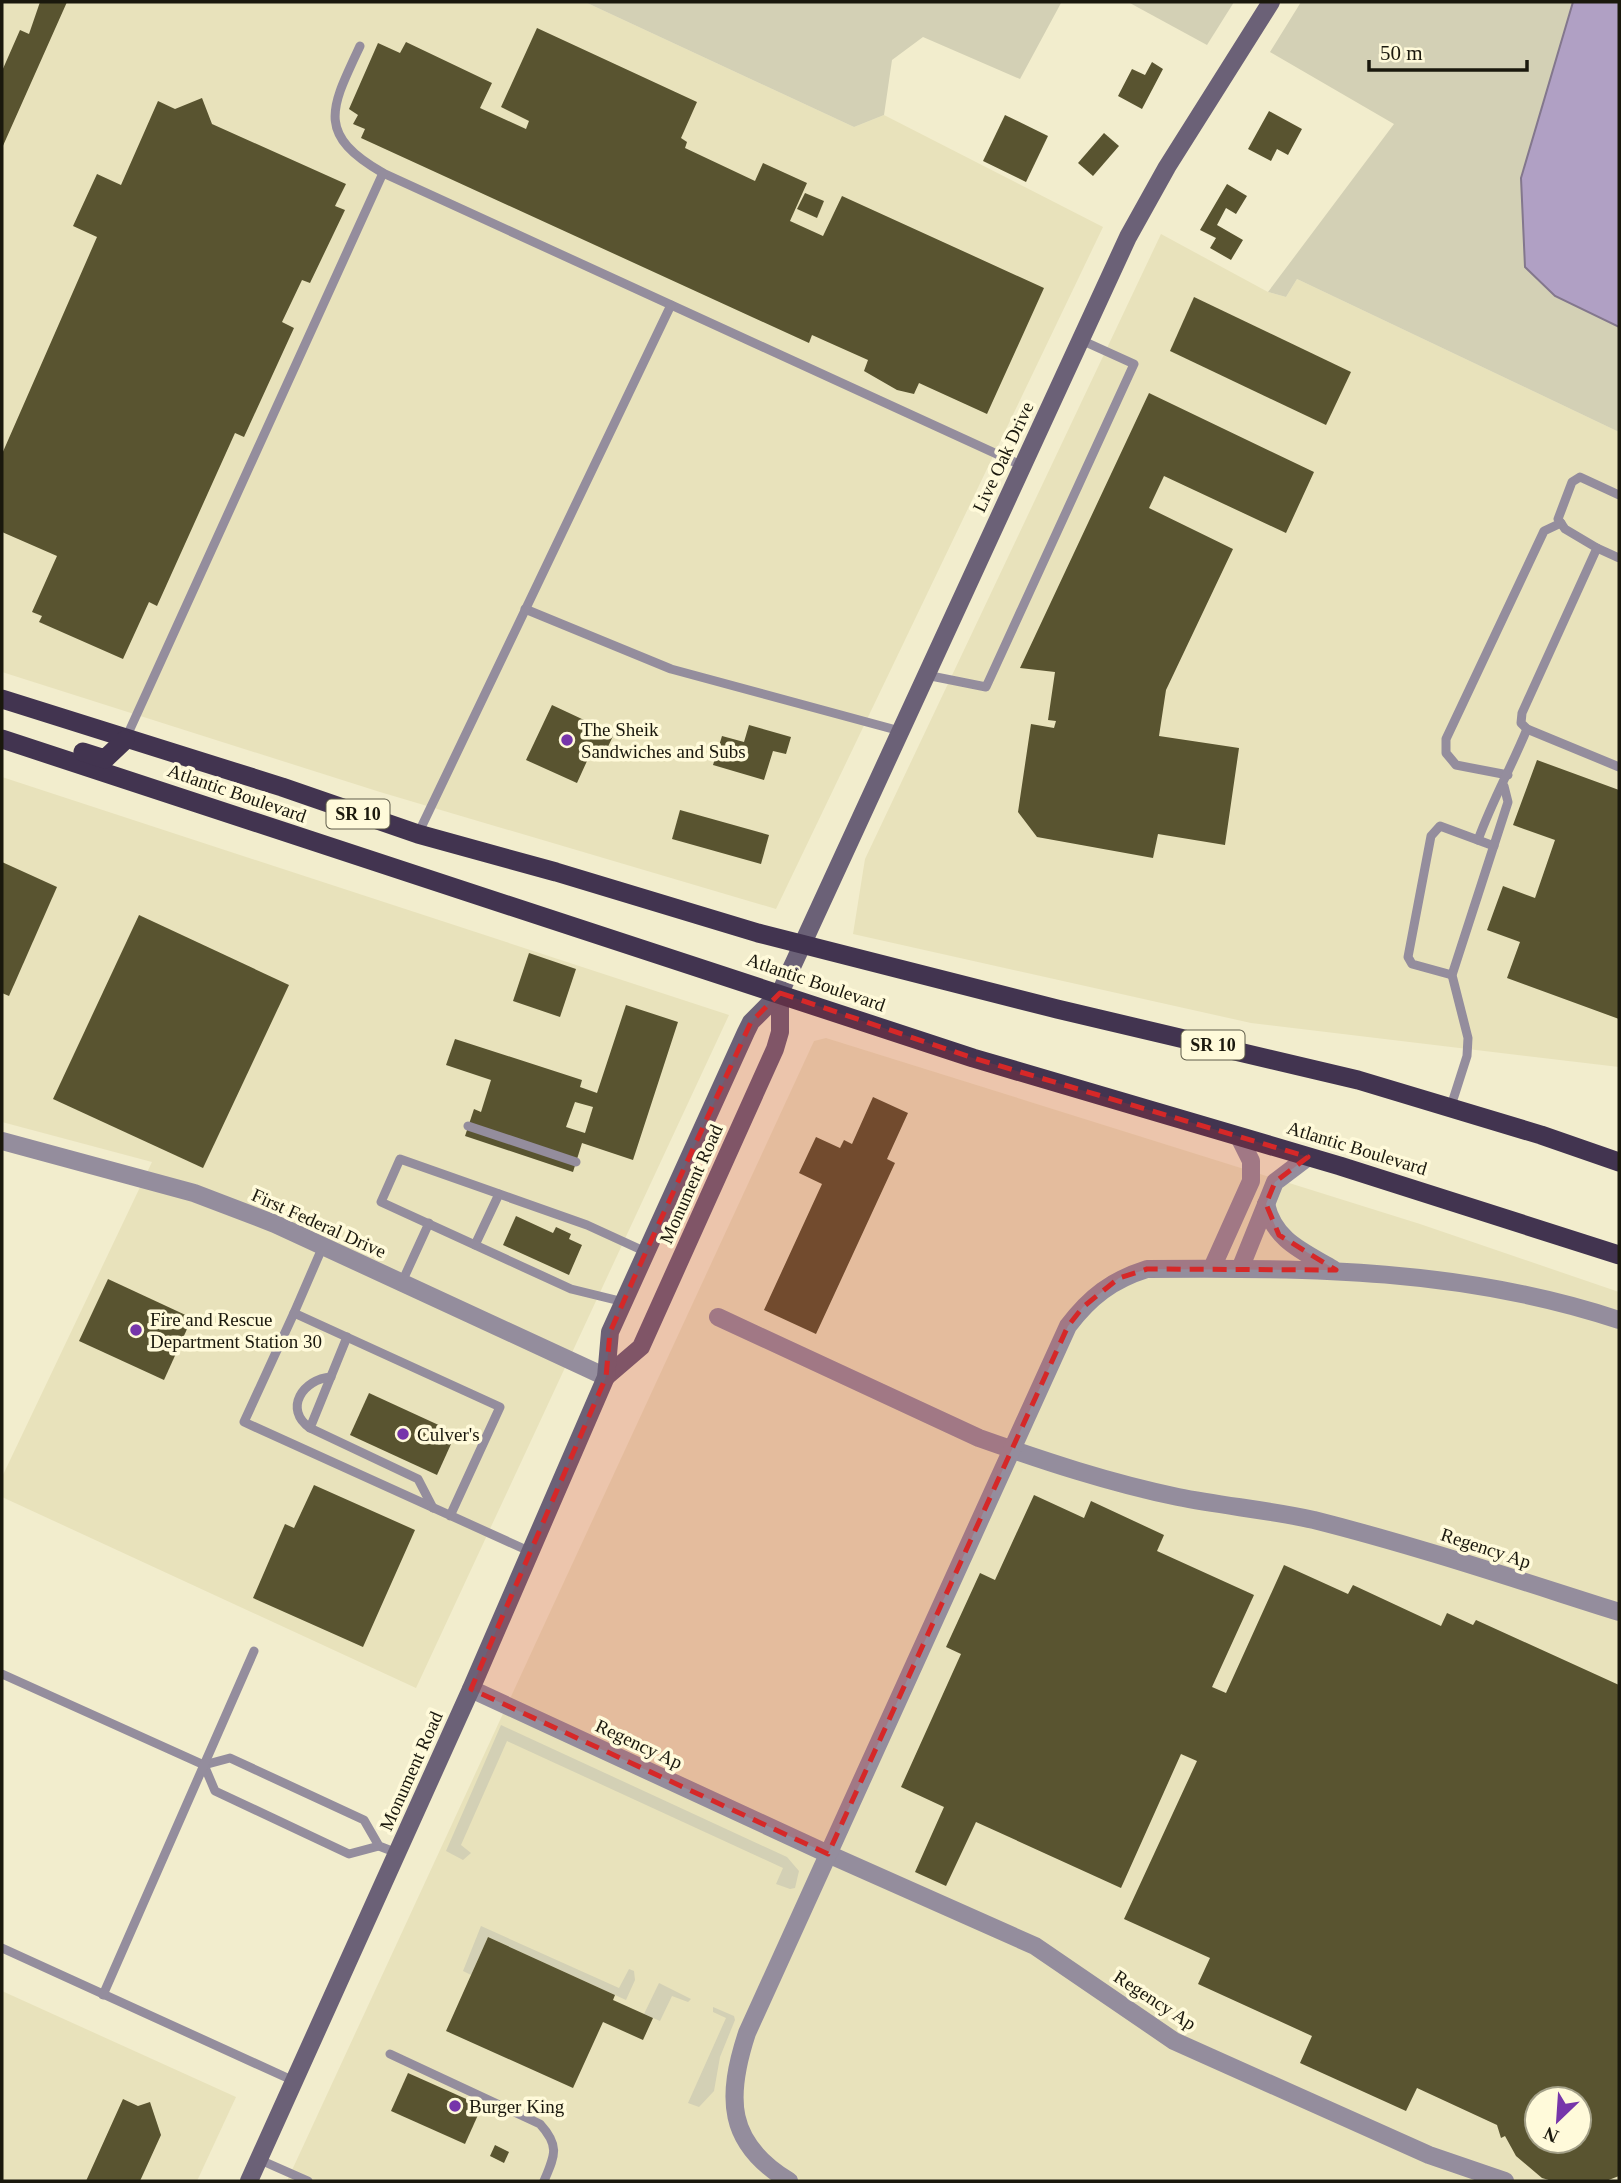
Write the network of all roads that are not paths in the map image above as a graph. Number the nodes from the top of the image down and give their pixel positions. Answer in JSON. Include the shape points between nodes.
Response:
{"nodes":[{"id":1,"x":1271,"y":2,"type":"edge"},
{"id":2,"x":360,"y":46,"type":"dead end"},
{"id":3,"x":383,"y":173,"type":"junction"},
{"id":4,"x":671,"y":305,"type":"junction"},
{"id":5,"x":1080,"y":340,"type":"junction"},
{"id":6,"x":1023,"y":466,"type":"junction"},
{"id":7,"x":1619,"y":495,"type":"edge"},
{"id":8,"x":1561,"y":523,"type":"junction"},
{"id":9,"x":1597,"y":548,"type":"junction"},
{"id":10,"x":1619,"y":558,"type":"edge"},
{"id":11,"x":525,"y":609,"type":"junction"},
{"id":12,"x":926,"y":675,"type":"junction"},
{"id":13,"x":2,"y":699,"type":"edge"},
{"id":14,"x":1527,"y":729,"type":"junction"},
{"id":15,"x":900,"y":732,"type":"junction"},
{"id":16,"x":2,"y":739,"type":"edge"},
{"id":17,"x":125,"y":740,"type":"junction"},
{"id":18,"x":65,"y":760,"type":"junction"},
{"id":19,"x":1619,"y":767,"type":"edge"},
{"id":20,"x":1508,"y":775,"type":"junction"},
{"id":21,"x":1504,"y":786,"type":"junction"},
{"id":22,"x":418,"y":834,"type":"junction"},
{"id":23,"x":1478,"y":840,"type":"junction"},
{"id":24,"x":1494,"y":846,"type":"junction"},
{"id":25,"x":802,"y":946,"type":"junction"},
{"id":26,"x":1452,"y":975,"type":"junction"},
{"id":27,"x":780,"y":993,"type":"junction"},
{"id":28,"x":1451,"y":1106,"type":"junction"},
{"id":29,"x":468,"y":1126,"type":"dead end"},
{"id":30,"x":1239,"y":1137,"type":"junction"},
{"id":31,"x":2,"y":1141,"type":"edge"},
{"id":32,"x":1308,"y":1157,"type":"junction"},
{"id":33,"x":576,"y":1161,"type":"dead end"},
{"id":34,"x":1619,"y":1163,"type":"edge"},
{"id":35,"x":499,"y":1194,"type":"junction"},
{"id":36,"x":1266,"y":1204,"type":"junction"},
{"id":37,"x":429,"y":1223,"type":"junction"},
{"id":38,"x":475,"y":1245,"type":"junction"},
{"id":39,"x":323,"y":1246,"type":"junction"},
{"id":40,"x":646,"y":1252,"type":"junction"},
{"id":41,"x":1619,"y":1255,"type":"edge"},
{"id":42,"x":1212,"y":1268,"type":"junction"},
{"id":43,"x":1240,"y":1269,"type":"junction"},
{"id":44,"x":1336,"y":1270,"type":"junction"},
{"id":45,"x":402,"y":1282,"type":"junction"},
{"id":46,"x":624,"y":1302,"type":"junction"},
{"id":47,"x":294,"y":1313,"type":"junction"},
{"id":48,"x":718,"y":1317,"type":"dead end"},
{"id":49,"x":1619,"y":1320,"type":"edge"},
{"id":50,"x":347,"y":1337,"type":"junction"},
{"id":51,"x":331,"y":1377,"type":"junction"},
{"id":52,"x":606,"y":1377,"type":"junction"},
{"id":53,"x":310,"y":1428,"type":"junction"},
{"id":54,"x":1013,"y":1450,"type":"junction"},
{"id":55,"x":433,"y":1508,"type":"junction"},
{"id":56,"x":450,"y":1516,"type":"junction"},
{"id":57,"x":531,"y":1552,"type":"junction"},
{"id":58,"x":1619,"y":1612,"type":"edge"},
{"id":59,"x":254,"y":1651,"type":"dead end"},
{"id":60,"x":2,"y":1674,"type":"edge"},
{"id":61,"x":471,"y":1689,"type":"junction"},
{"id":62,"x":204,"y":1765,"type":"junction"},
{"id":63,"x":379,"y":1846,"type":"junction"},
{"id":64,"x":397,"y":1853,"type":"junction"},
{"id":65,"x":828,"y":1854,"type":"junction"},
{"id":66,"x":2,"y":1948,"type":"edge"},
{"id":67,"x":103,"y":1994,"type":"junction"},
{"id":68,"x":390,"y":2054,"type":"dead end"},
{"id":69,"x":294,"y":2081,"type":"junction"},
{"id":70,"x":258,"y":2159,"type":"junction"},
{"id":71,"x":249,"y":2181,"type":"edge"},
{"id":72,"x":307,"y":2181,"type":"edge"},
{"id":73,"x":544,"y":2181,"type":"edge"},
{"id":74,"x":789,"y":2181,"type":"edge"},
{"id":75,"x":1505,"y":2181,"type":"edge"}],
"edges":[{"from":1,"to":5,"type":"main road","name":"Live Oak Drive","via":[[1149,198]]},
{"from":2,"to":3,"type":"lane","via":[[333,115],[340,138],[357,158]]},
{"from":3,"to":4,"type":"lane"},
{"from":3,"to":17,"type":"lane"},
{"from":4,"to":6,"type":"lane"},
{"from":4,"to":11,"type":"lane"},
{"from":5,"to":6,"type":"main road","name":"Live Oak Drive"},
{"from":5,"to":12,"type":"lane","via":[[1134,364],[986,687]]},
{"from":6,"to":12,"type":"main road","name":"Live Oak Drive"},
{"from":7,"to":8,"type":"lane","via":[[1580,477],[1572,482],[1558,519]]},
{"from":8,"to":9,"type":"lane"},
{"from":8,"to":20,"type":"lane","via":[[1544,531],[1446,738],[1446,753],[1456,765]]},
{"from":9,"to":10,"type":"lane"},
{"from":9,"to":14,"type":"lane","via":[[1522,713],[1521,723]]},
{"from":11,"to":15,"type":"lane","via":[[671,669]]},
{"from":11,"to":22,"type":"lane"},
{"from":12,"to":15,"type":"main road","name":"Live Oak Drive"},
{"from":13,"to":17,"type":"highway","name":"Atlantic Boulevard","number":"SR 10"},
{"from":14,"to":19,"type":"lane"},
{"from":14,"to":20,"type":"lane"},
{"from":15,"to":25,"type":"main road","name":"Live Oak Drive"},
{"from":16,"to":18,"type":"highway","name":"Atlantic Boulevard","number":"SR 10"},
{"from":17,"to":18,"type":"highway","via":[[105,759],[78,750]]},
{"from":17,"to":22,"type":"highway","name":"Atlantic Boulevard","number":"SR 10"},
{"from":18,"to":27,"type":"highway","name":"Atlantic Boulevard","number":"SR 10"},
{"from":20,"to":21,"type":"lane"},
{"from":21,"to":23,"type":"lane","via":[[1494,794]]},
{"from":21,"to":24,"type":"lane","via":[[1508,802]]},
{"from":22,"to":25,"type":"highway","name":"Atlantic Boulevard","number":"SR 10"},
{"from":23,"to":24,"type":"lane"},
{"from":23,"to":26,"type":"lane","via":[[1440,825],[1434,830],[1410,944],[1412,964]]},
{"from":24,"to":26,"type":"lane"},
{"from":25,"to":27,"type":"main road","name":"Monument Road"},
{"from":25,"to":28,"type":"highway","name":"Atlantic Boulevard","number":"SR 10","via":[[1321,1070]]},
{"from":26,"to":28,"type":"lane","via":[[1468,1038]]},
{"from":27,"to":30,"type":"highway","name":"Atlantic Boulevard","number":"SR 10","via":[[973,1058]]},
{"from":27,"to":40,"type":"main road","name":"Monument Road","via":[[751,1022]]},
{"from":27,"to":52,"type":"main road","name":"Monument Road","via":[[775,1049],[641,1347]]},
{"from":28,"to":34,"type":"highway","name":"Atlantic Boulevard","number":"SR 10"},
{"from":29,"to":33,"type":"lane"},
{"from":30,"to":32,"type":"highway","name":"Atlantic Boulevard","number":"SR 10"},
{"from":30,"to":42,"type":"street","via":[[1251,1161],[1251,1181]]},
{"from":31,"to":39,"type":"street","name":"First Federal Drive","via":[[194,1193]]},
{"from":32,"to":36,"type":"street","via":[[1275,1182]]},
{"from":32,"to":41,"type":"highway","name":"Atlantic Boulevard","number":"SR 10"},
{"from":35,"to":37,"type":"lane","via":[[400,1159],[381,1202]]},
{"from":35,"to":38,"type":"lane"},
{"from":35,"to":40,"type":"lane"},
{"from":36,"to":43,"type":"street"},
{"from":36,"to":44,"type":"street","via":[[1279,1235]]},
{"from":37,"to":38,"type":"lane"},
{"from":37,"to":45,"type":"lane"},
{"from":38,"to":46,"type":"lane","via":[[571,1289]]},
{"from":39,"to":45,"type":"street","name":"First Federal Drive"},
{"from":39,"to":47,"type":"lane"},
{"from":40,"to":46,"type":"main road","name":"Monument Road"},
{"from":42,"to":43,"type":"street"},
{"from":42,"to":54,"type":"street","via":[[1147,1269],[1119,1278],[1099,1292],[1068,1325]]},
{"from":43,"to":44,"type":"street"},
{"from":44,"to":49,"type":"street","via":[[1481,1284]]},
{"from":45,"to":52,"type":"street","name":"First Federal Drive"},
{"from":46,"to":52,"type":"main road","name":"Monument Road","via":[[610,1332]]},
{"from":47,"to":50,"type":"lane"},
{"from":47,"to":55,"type":"lane","via":[[244,1422]]},
{"from":48,"to":54,"type":"street","name":"Regency Ap"},
{"from":50,"to":51,"type":"lane"},
{"from":50,"to":56,"type":"lane","via":[[500,1407]]},
{"from":51,"to":53,"type":"lane"},
{"from":51,"to":53,"type":"lane","via":[[317,1378],[303,1388],[296,1407],[300,1420]]},
{"from":52,"to":57,"type":"main road","name":"Monument Road"},
{"from":53,"to":55,"type":"lane","via":[[418,1479]]},
{"from":54,"to":58,"type":"street","name":"Regency Ap","via":[[1159,1493],[1284,1513],[1367,1533]]},
{"from":54,"to":65,"type":"street"},
{"from":55,"to":56,"type":"lane"},
{"from":56,"to":57,"type":"lane"},
{"from":57,"to":61,"type":"main road","name":"Monument Road"},
{"from":59,"to":62,"type":"lane"},
{"from":60,"to":62,"type":"lane"},
{"from":61,"to":64,"type":"main road","name":"Monument Road"},
{"from":61,"to":65,"type":"street","name":"Regency Ap"},
{"from":62,"to":63,"type":"lane","via":[[230,1758],[364,1820]]},
{"from":62,"to":63,"type":"lane","via":[[215,1791],[349,1854]]},
{"from":62,"to":67,"type":"lane"},
{"from":63,"to":64,"type":"lane"},
{"from":64,"to":69,"type":"main road","name":"Monument Road"},
{"from":65,"to":74,"type":"street","via":[[747,2033],[732,2092],[737,2124],[751,2148]]},
{"from":65,"to":75,"type":"street","name":"Regency Ap","via":[[1035,1946],[1174,2040],[1429,2155]]},
{"from":66,"to":67,"type":"lane"},
{"from":67,"to":69,"type":"lane"},
{"from":68,"to":73,"type":"lane","via":[[540,2124],[553,2137],[555,2156]]},
{"from":69,"to":70,"type":"main road","name":"Monument Road"},
{"from":70,"to":71,"type":"main road","name":"Monument Road"},
{"from":70,"to":72,"type":"lane"}]}
